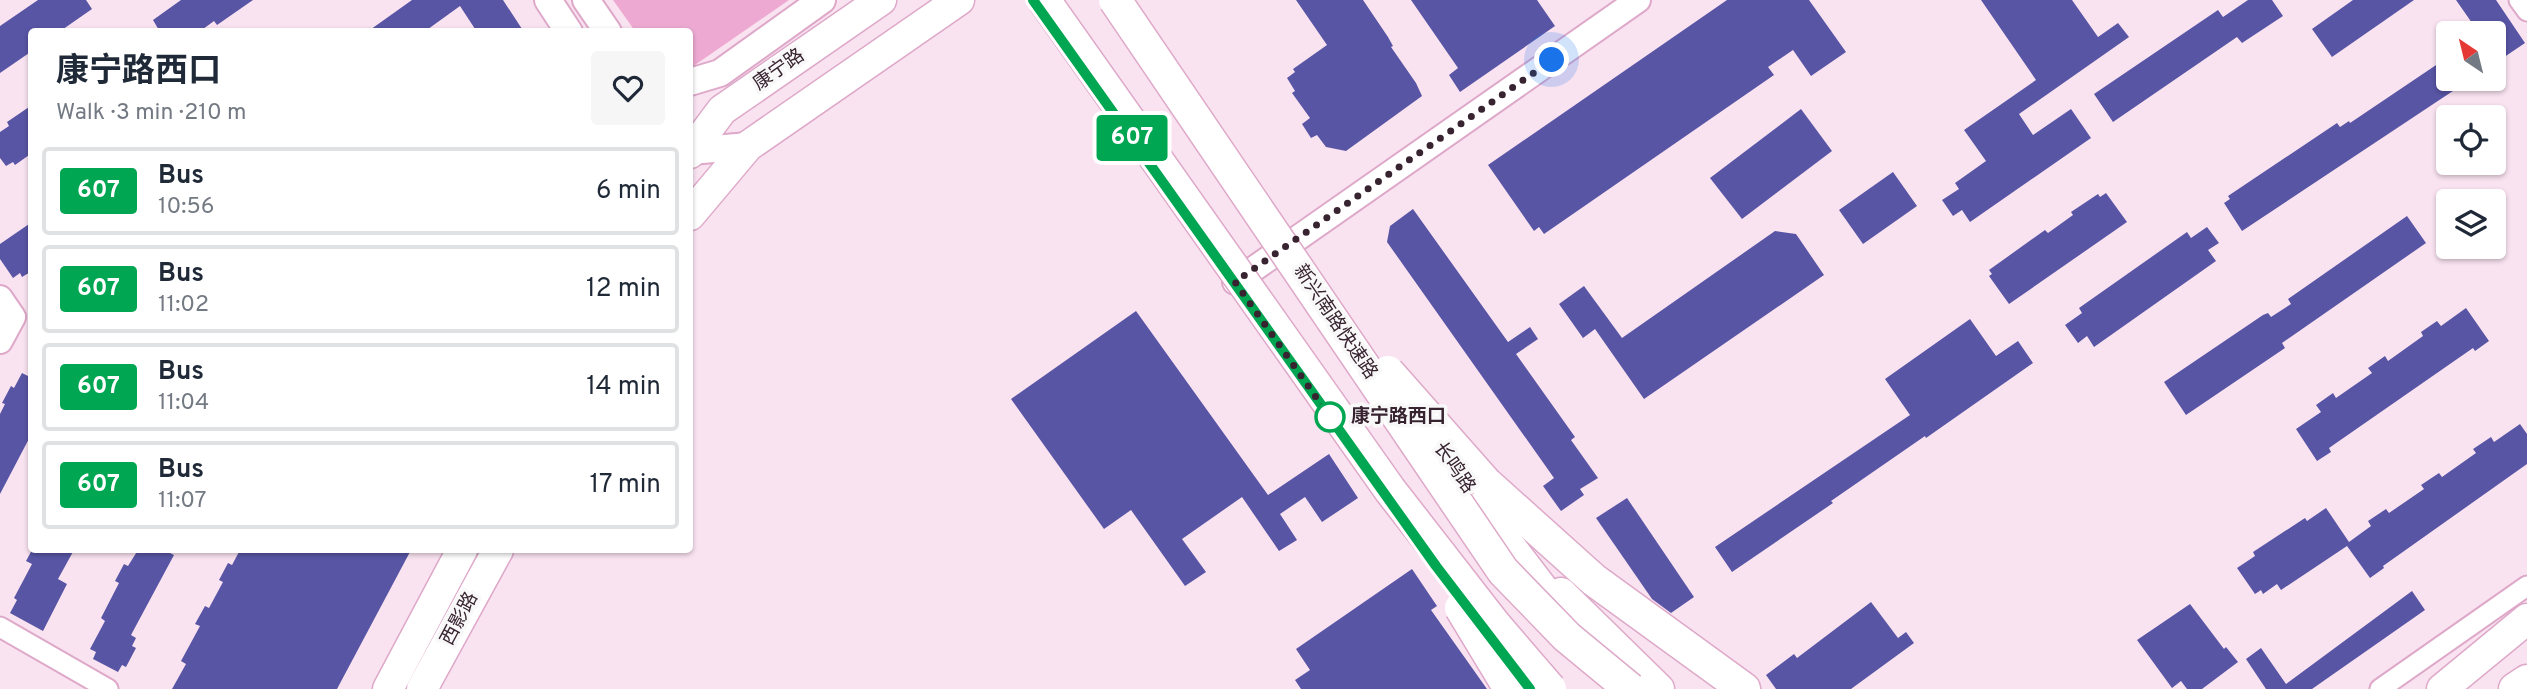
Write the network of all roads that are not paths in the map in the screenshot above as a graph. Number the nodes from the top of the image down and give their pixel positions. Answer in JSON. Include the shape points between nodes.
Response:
{"nodes":[{"id":1,"x":586,"y":0,"type":"edge"},
{"id":2,"x":822,"y":0,"type":"edge"},
{"id":3,"x":881,"y":0,"type":"edge"},
{"id":4,"x":960,"y":0,"type":"edge"},
{"id":5,"x":1033,"y":0,"type":"edge"},
{"id":6,"x":1044,"y":0,"type":"edge"},
{"id":7,"x":1115,"y":0,"type":"edge"},
{"id":8,"x":1129,"y":0,"type":"edge"},
{"id":9,"x":1639,"y":0,"type":"edge"},
{"id":10,"x":2519,"y":0,"type":"edge"},
{"id":11,"x":2527,"y":11,"type":"edge"},
{"id":12,"x":605,"y":28,"type":"edge"},
{"id":13,"x":693,"y":81,"type":"edge"},
{"id":14,"x":748,"y":146,"type":"junction"},
{"id":15,"x":693,"y":147,"type":"edge"},
{"id":16,"x":693,"y":151,"type":"edge"},
{"id":17,"x":693,"y":211,"type":"edge"},
{"id":18,"x":1295,"y":242,"type":"junction"},
{"id":19,"x":1235,"y":282,"type":"junction"},
{"id":20,"x":1315,"y":291,"type":"junction"},
{"id":21,"x":6,"y":307,"type":"edge"},
{"id":22,"x":0,"y":341,"type":"edge"},
{"id":23,"x":1390,"y":490,"type":"junction"},
{"id":24,"x":1501,"y":534,"type":"junction"},
{"id":25,"x":460,"y":553,"type":"edge"},
{"id":26,"x":496,"y":553,"type":"edge"},
{"id":27,"x":2527,"y":586,"type":"edge"},
{"id":28,"x":2527,"y":619,"type":"edge"},
{"id":29,"x":0,"y":627,"type":"edge"},
{"id":30,"x":2527,"y":634,"type":"edge"},
{"id":31,"x":2527,"y":681,"type":"edge"},
{"id":32,"x":108,"y":689,"type":"edge"},
{"id":33,"x":388,"y":689,"type":"edge"},
{"id":34,"x":422,"y":689,"type":"edge"},
{"id":35,"x":1510,"y":689,"type":"edge"},
{"id":36,"x":1530,"y":689,"type":"edge"},
{"id":37,"x":1550,"y":689,"type":"edge"},
{"id":38,"x":1619,"y":689,"type":"edge"},
{"id":39,"x":1630,"y":689,"type":"edge"},
{"id":40,"x":1659,"y":689,"type":"edge"},
{"id":41,"x":1744,"y":689,"type":"edge"},
{"id":42,"x":2379,"y":689,"type":"edge"},
{"id":43,"x":2444,"y":689,"type":"edge"},
{"id":44,"x":2515,"y":689,"type":"edge"}],
"edges":[{"from":1,"to":12,"type":"main road"},
{"from":2,"to":13,"type":"main road","via":[[720,72]]},
{"from":3,"to":15,"type":"main road","name":"康宁路","via":[[722,110]]},
{"from":4,"to":14,"type":"main road"},
{"from":5,"to":19,"type":"main road"},
{"from":6,"to":23,"type":"highway","bridge":true},
{"from":7,"to":20,"type":"highway","name":"新兴南路快速路","bridge":true},
{"from":8,"to":18,"type":"main road","name":"长鸣路"},
{"from":9,"to":18,"type":"street"},
{"from":10,"to":11,"type":"street"},
{"from":14,"to":16,"type":"main road"},
{"from":14,"to":17,"type":"main road"},
{"from":18,"to":19,"type":"street"},
{"from":18,"to":24,"type":"main road","name":"长鸣路"},
{"from":19,"to":36,"type":"main road","via":[[1436,566]]},
{"from":20,"to":39,"type":"highway","name":"新兴南路快速路","bridge":true,"via":[[1503,571],[1567,638]]},
{"from":20,"to":41,"type":"highway","bridge":true,"via":[[1486,483],[1594,580]]},
{"from":21,"to":22,"type":"street"},
{"from":23,"to":35,"type":"highway","bridge":true},
{"from":23,"to":37,"type":"highway","bridge":true},
{"from":24,"to":38,"type":"main road","name":"长鸣路"},
{"from":24,"to":40,"type":"main road"},
{"from":25,"to":33,"type":"main road","name":"西影路"},
{"from":26,"to":34,"type":"main road","name":"西影路"},
{"from":27,"to":42,"type":"street"},
{"from":28,"to":43,"type":"main road"},
{"from":29,"to":32,"type":"street"},
{"from":30,"to":43,"type":"main road"},
{"from":31,"to":44,"type":"highway"}]}
